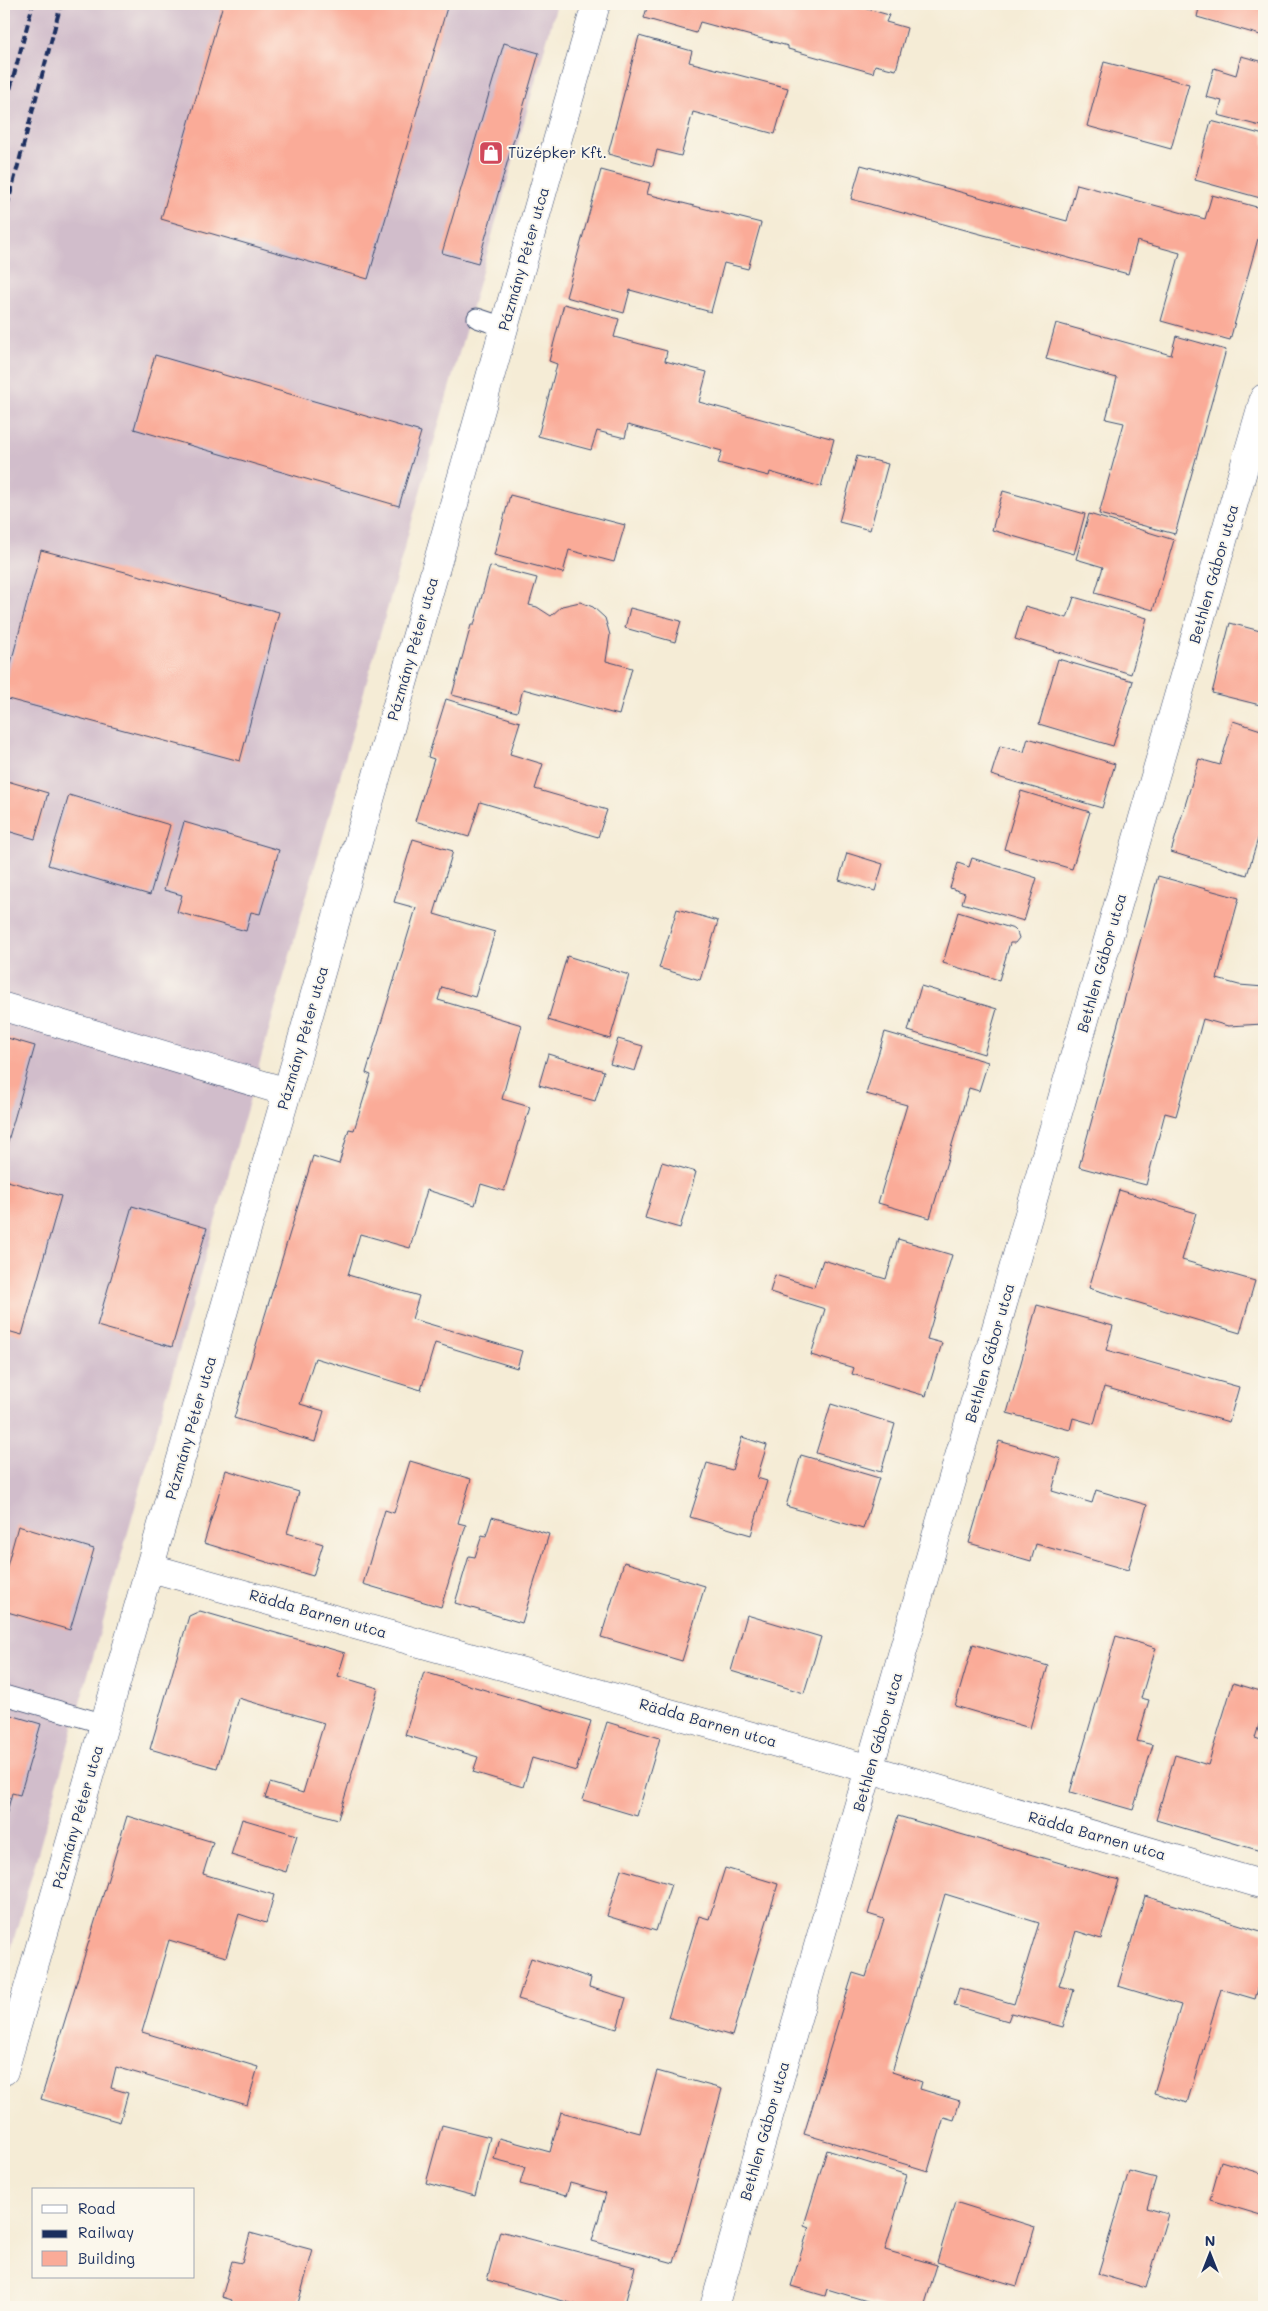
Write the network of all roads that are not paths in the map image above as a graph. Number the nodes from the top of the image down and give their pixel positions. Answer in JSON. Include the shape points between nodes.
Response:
{"nodes":[{"id":1,"x":596,"y":4,"type":"edge"},
{"id":2,"x":477,"y":318,"type":"dead end"},
{"id":3,"x":504,"y":328,"type":"junction"},
{"id":4,"x":1264,"y":398,"type":"edge"},
{"id":5,"x":4,"y":1007,"type":"edge"},
{"id":6,"x":287,"y":1092,"type":"junction"},
{"id":7,"x":150,"y":1568,"type":"junction"},
{"id":8,"x":4,"y":1695,"type":"edge"},
{"id":9,"x":105,"y":1724,"type":"junction"},
{"id":10,"x":870,"y":1769,"type":"junction"},
{"id":11,"x":1264,"y":1885,"type":"edge"},
{"id":12,"x":4,"y":2071,"type":"edge"},
{"id":13,"x":714,"y":2307,"type":"edge"}],
"edges":[{"from":1,"to":3,"type":"street","name":"Pázmány Péter utca"},
{"from":2,"to":3,"type":"lane"},
{"from":3,"to":6,"type":"street","name":"Pázmány Péter utca"},
{"from":4,"to":10,"type":"street","name":"Bethlen Gábor utca"},
{"from":5,"to":6,"type":"street"},
{"from":6,"to":7,"type":"street","name":"Pázmány Péter utca"},
{"from":7,"to":9,"type":"street","name":"Pázmány Péter utca"},
{"from":7,"to":10,"type":"street","name":"Rädda Barnen utca"},
{"from":8,"to":9,"type":"lane"},
{"from":9,"to":12,"type":"street","name":"Pázmány Péter utca"},
{"from":10,"to":11,"type":"street","name":"Rädda Barnen utca"},
{"from":10,"to":13,"type":"street","name":"Bethlen Gábor utca"}]}
